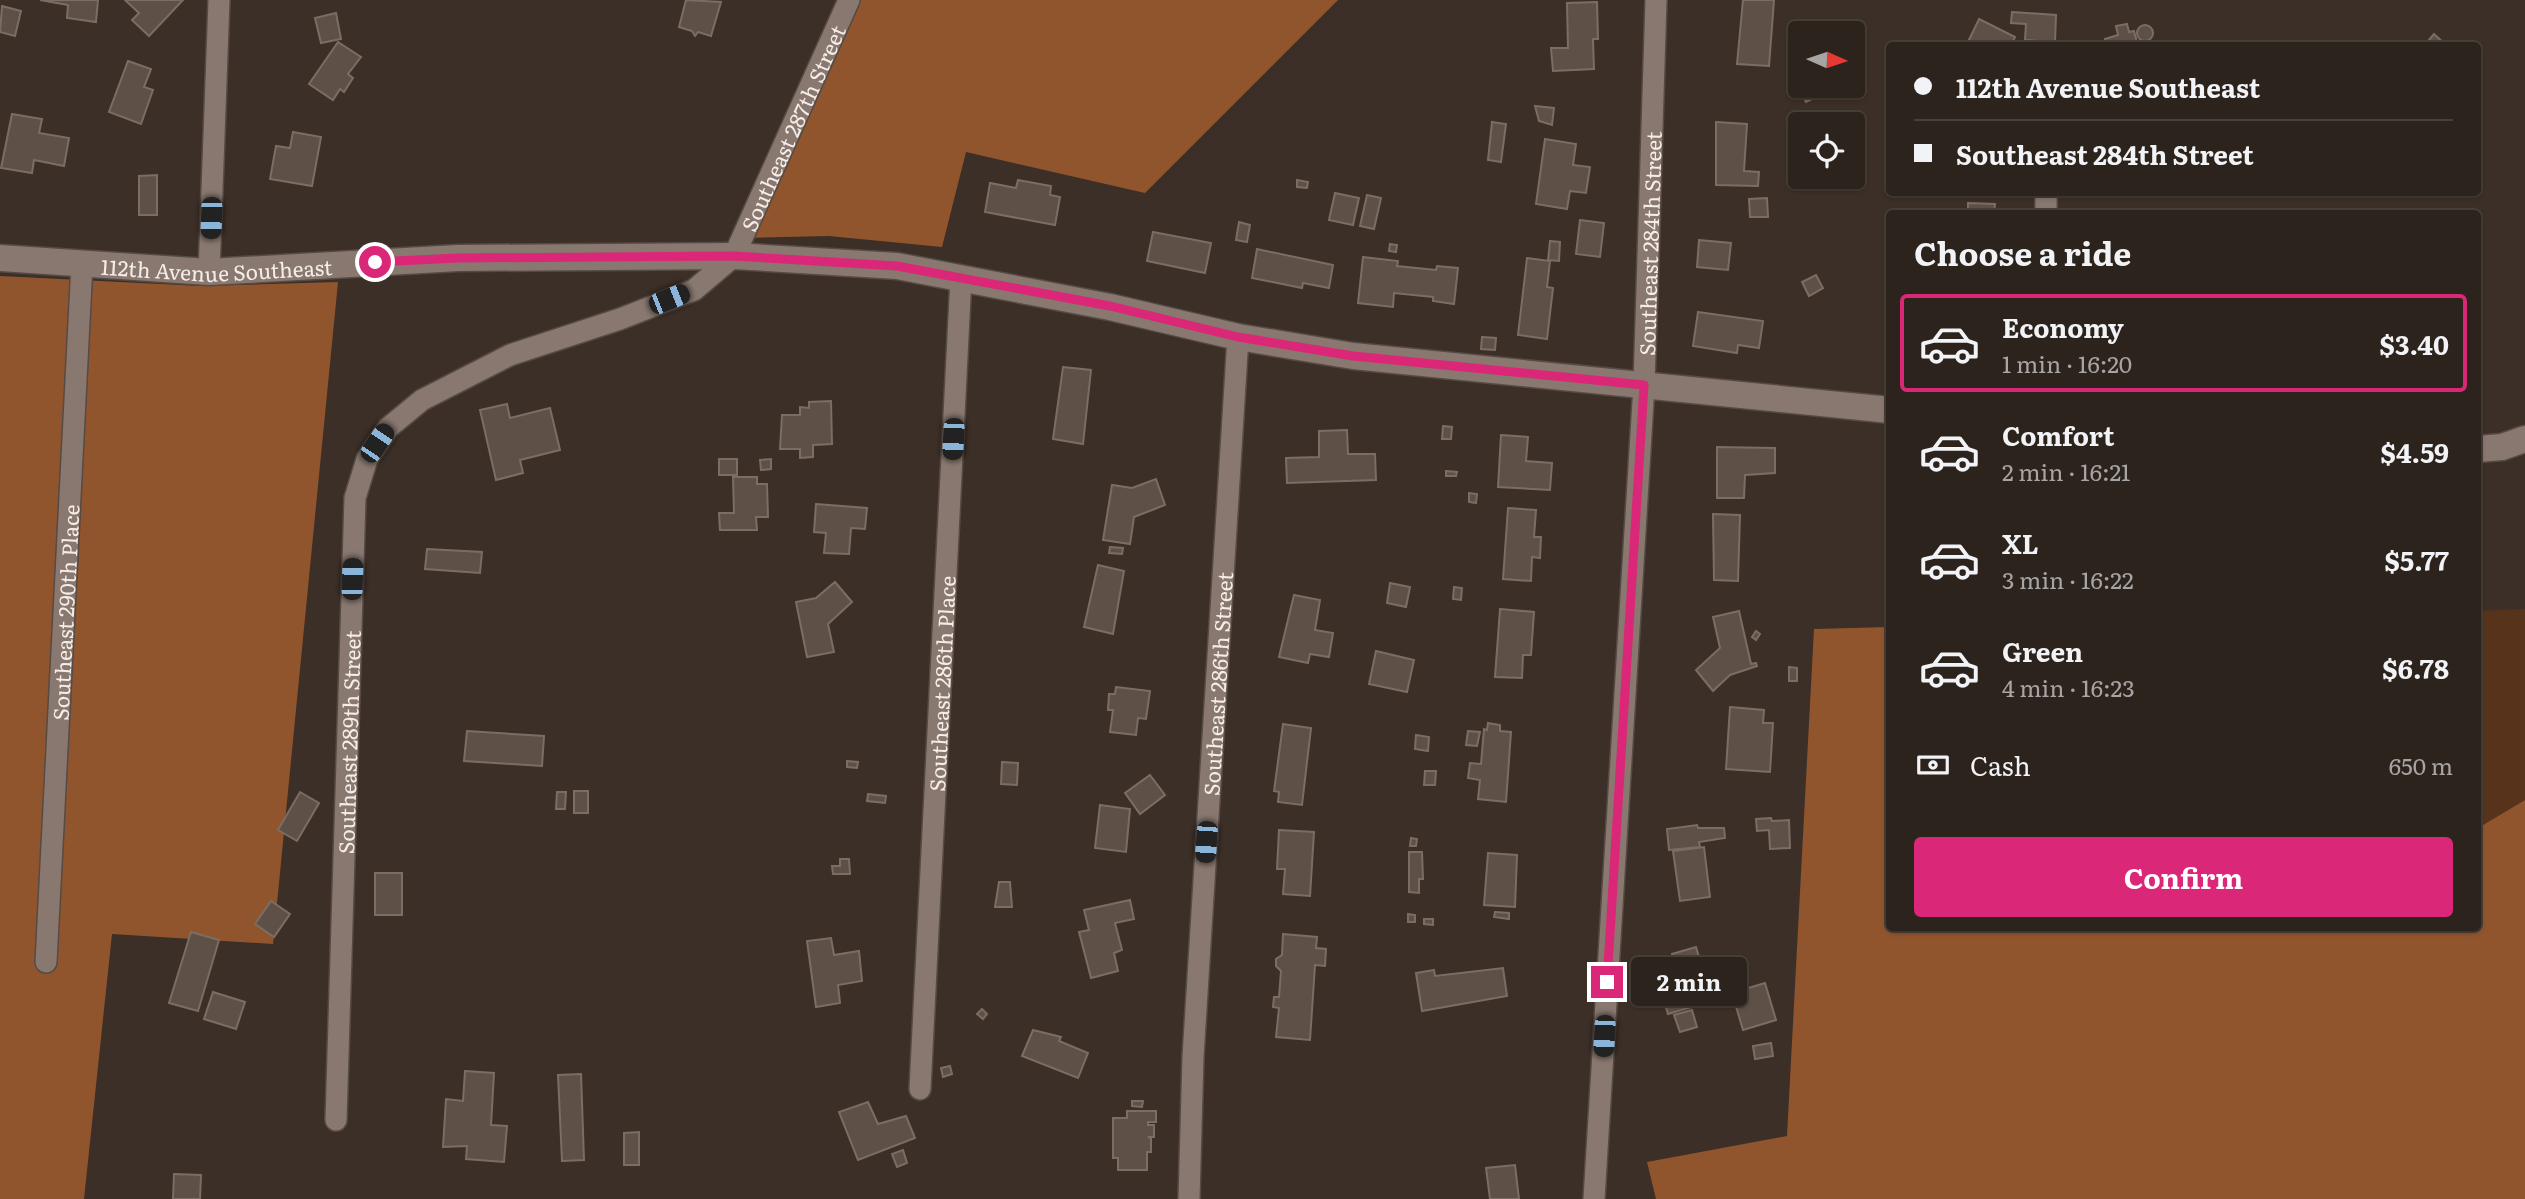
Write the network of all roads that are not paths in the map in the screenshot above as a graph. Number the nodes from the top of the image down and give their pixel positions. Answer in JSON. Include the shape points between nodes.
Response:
{"nodes":[{"id":1,"x":219,"y":0,"type":"edge"},
{"id":2,"x":849,"y":0,"type":"edge"},
{"id":3,"x":1656,"y":0,"type":"edge"},
{"id":4,"x":734,"y":256,"type":"junction"},
{"id":5,"x":0,"y":258,"type":"edge"},
{"id":6,"x":82,"y":264,"type":"junction"},
{"id":7,"x":209,"y":272,"type":"junction"},
{"id":8,"x":961,"y":276,"type":"junction"},
{"id":9,"x":1238,"y":337,"type":"junction"},
{"id":10,"x":1644,"y":385,"type":"junction"},
{"id":11,"x":1886,"y":410,"type":"edge"},
{"id":12,"x":2525,"y":439,"type":"edge"},
{"id":13,"x":2481,"y":449,"type":"edge"},
{"id":14,"x":46,"y":962,"type":"dead end"},
{"id":15,"x":920,"y":1089,"type":"dead end"},
{"id":16,"x":336,"y":1120,"type":"dead end"},
{"id":17,"x":1189,"y":1199,"type":"edge"},
{"id":18,"x":1594,"y":1199,"type":"edge"}],
"edges":[{"from":1,"to":7,"type":"street"},
{"from":2,"to":4,"type":"street","name":"Southeast 287th Street"},
{"from":3,"to":10,"type":"street","name":"Southeast 284th Street"},
{"from":4,"to":7,"type":"street","name":"112th Avenue Southeast","via":[[458,258]]},
{"from":4,"to":8,"type":"street","name":"112th Avenue Southeast","via":[[897,266]]},
{"from":4,"to":16,"type":"street","name":"Southeast 289th Street","via":[[694,289],[510,355],[422,400],[388,428],[367,459],[355,498]]},
{"from":5,"to":6,"type":"street","name":"112th Avenue Southeast"},
{"from":6,"to":7,"type":"street","name":"112th Avenue Southeast"},
{"from":6,"to":14,"type":"street","name":"Southeast 290th Place"},
{"from":8,"to":9,"type":"street","name":"112th Avenue Southeast"},
{"from":8,"to":15,"type":"street","name":"Southeast 286th Place"},
{"from":9,"to":10,"type":"street","name":"112th Avenue Southeast","via":[[1353,356]]},
{"from":9,"to":17,"type":"street","name":"Southeast 286th Street","via":[[1194,1044]]},
{"from":10,"to":11,"type":"street","name":"112th Avenue Southeast"},
{"from":10,"to":18,"type":"street","name":"Southeast 284th Street"},
{"from":12,"to":13,"type":"street"}]}
